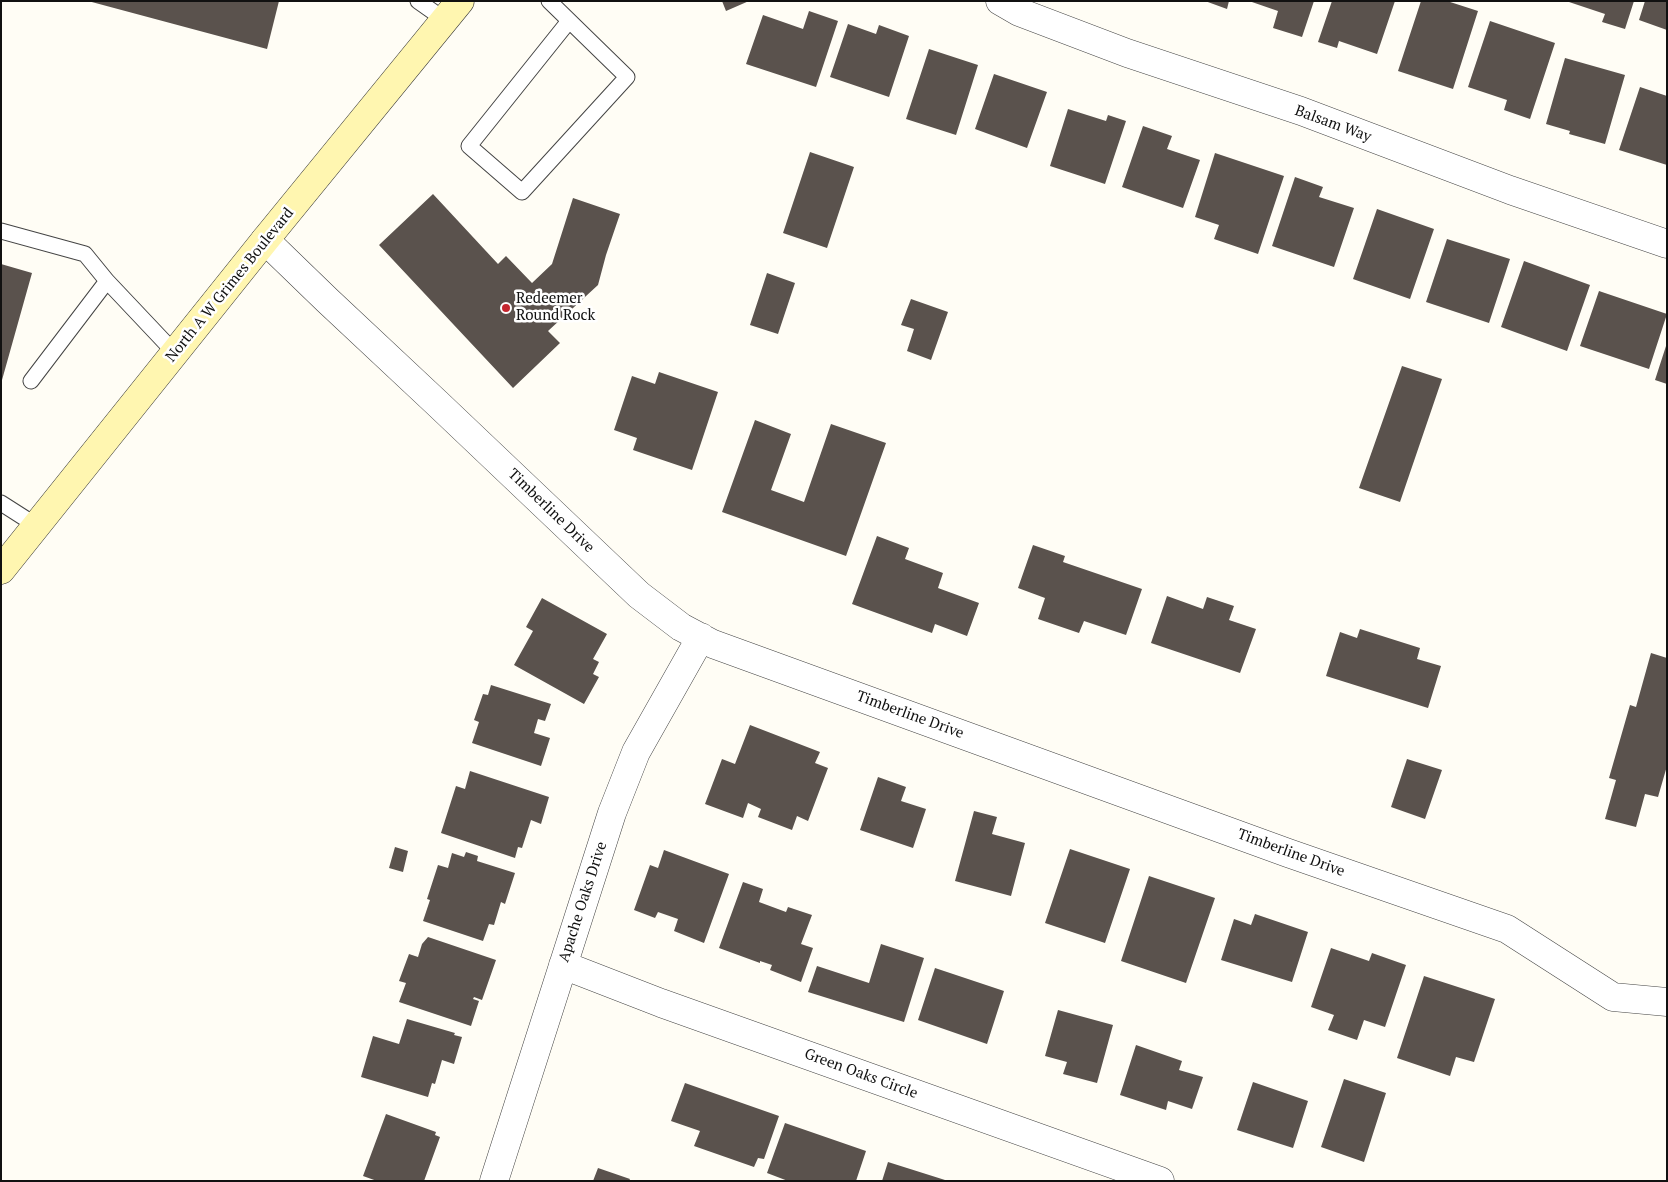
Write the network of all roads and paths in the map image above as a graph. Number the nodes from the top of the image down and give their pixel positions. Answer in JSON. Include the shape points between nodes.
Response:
{"nodes":[{"id":1,"x":418,"y":1,"type":"edge"},
{"id":2,"x":549,"y":1,"type":"edge"},
{"id":3,"x":1000,"y":1,"type":"edge"},
{"id":4,"x":453,"y":11,"type":"edge"},
{"id":5,"x":569,"y":21,"type":"junction"},
{"id":6,"x":1,"y":230,"type":"edge"},
{"id":7,"x":265,"y":240,"type":"junction"},
{"id":8,"x":1667,"y":244,"type":"edge"},
{"id":9,"x":107,"y":281,"type":"junction"},
{"id":10,"x":175,"y":353,"type":"junction"},
{"id":11,"x":31,"y":381,"type":"dead end"},
{"id":12,"x":1,"y":503,"type":"edge"},
{"id":13,"x":37,"y":526,"type":"junction"},
{"id":14,"x":1,"y":570,"type":"edge"},
{"id":15,"x":701,"y":637,"type":"junction"},
{"id":16,"x":563,"y":965,"type":"junction"},
{"id":17,"x":1667,"y":1002,"type":"edge"},
{"id":18,"x":494,"y":1181,"type":"edge"},
{"id":19,"x":1160,"y":1181,"type":"edge"}],
"edges":[{"from":1,"to":4,"type":"lane"},
{"from":2,"to":5,"type":"lane"},
{"from":3,"to":8,"type":"street","name":"Balsam Way","via":[[1019,12],[1127,53],[1300,111],[1510,190]]},
{"from":4,"to":7,"type":"main road","name":"North A W Grimes Boulevard"},
{"from":5,"to":5,"type":"lane","via":[[469,146],[522,192],[627,77]]},
{"from":6,"to":9,"type":"lane","via":[[86,254]]},
{"from":7,"to":10,"type":"main road","name":"North A W Grimes Boulevard"},
{"from":7,"to":15,"type":"street","name":"Timberline Drive","via":[[639,595],[681,627]]},
{"from":9,"to":10,"type":"lane"},
{"from":9,"to":11,"type":"lane"},
{"from":10,"to":13,"type":"main road","name":"North A W Grimes Boulevard"},
{"from":12,"to":13,"type":"lane"},
{"from":13,"to":14,"type":"main road","name":"North A W Grimes Boulevard"},
{"from":15,"to":16,"type":"street","name":"Apache Oaks Drive","via":[[636,752],[612,812]]},
{"from":15,"to":17,"type":"street","name":"Timberline Drive","via":[[1288,853],[1507,929],[1613,997]]},
{"from":16,"to":18,"type":"street","name":"Apache Oaks Drive"},
{"from":16,"to":19,"type":"street","name":"Green Oaks Circle","via":[[660,1003]]}]}
